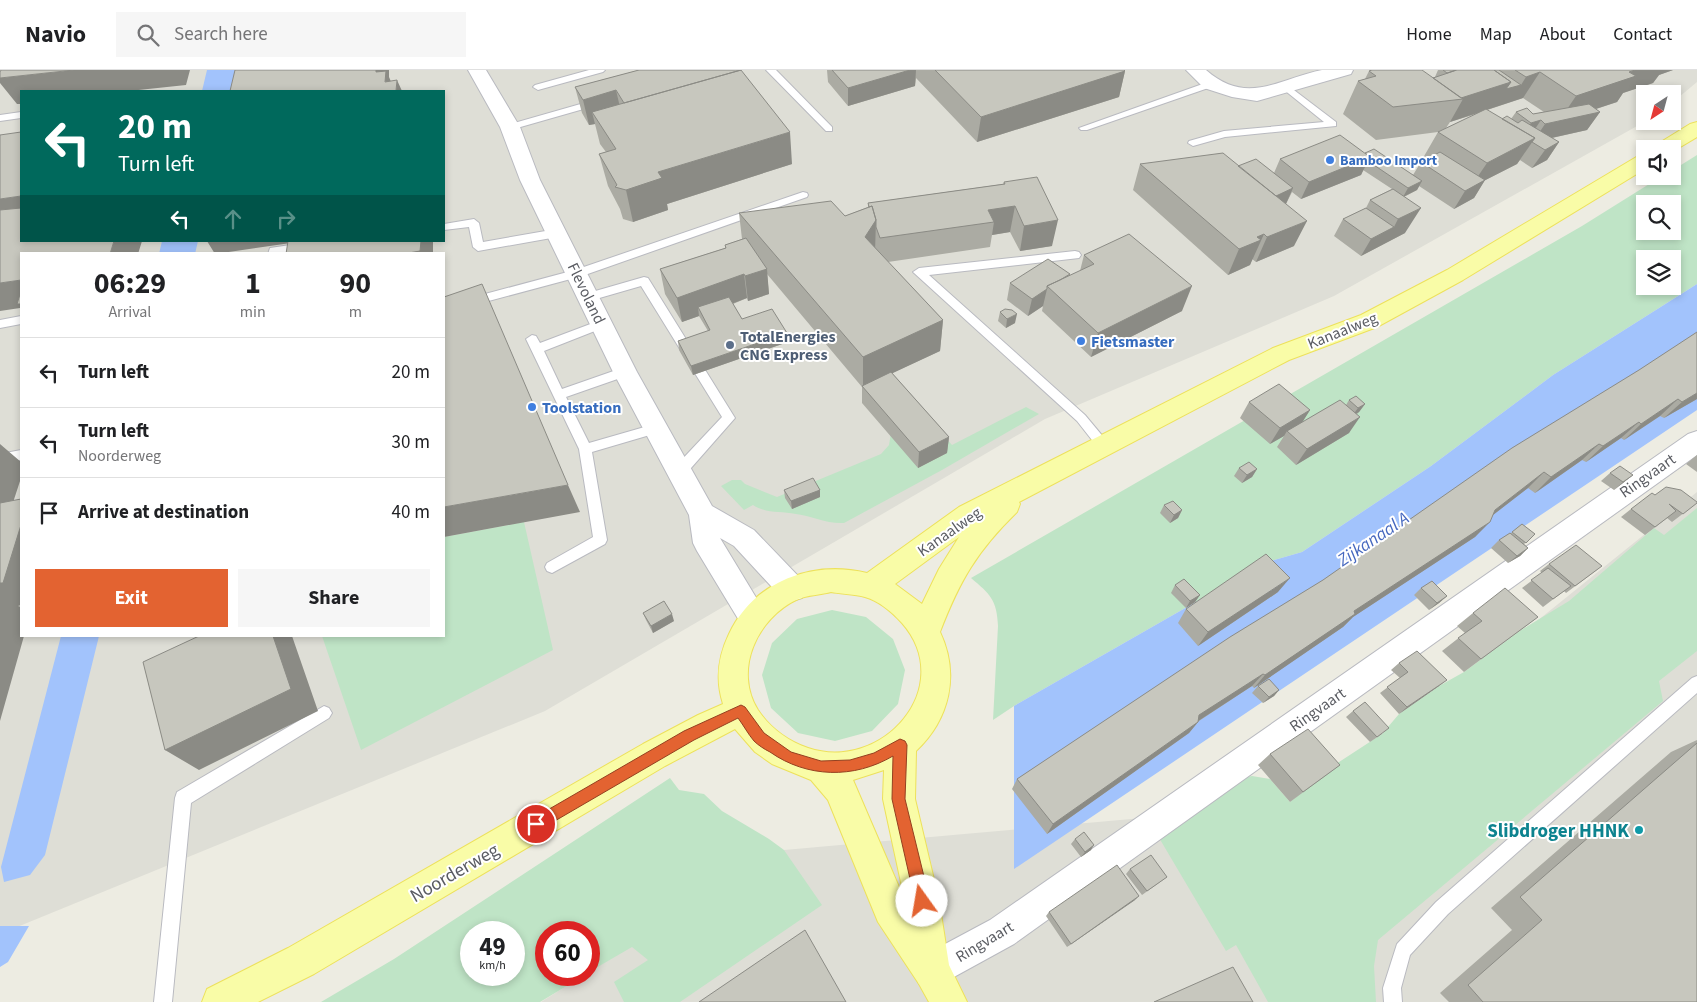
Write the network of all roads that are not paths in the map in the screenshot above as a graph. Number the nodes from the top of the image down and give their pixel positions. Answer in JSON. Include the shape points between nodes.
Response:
{"nodes":[{"id":1,"x":477,"y":70,"type":"edge"},
{"id":2,"x":600,"y":70,"type":"edge"},
{"id":3,"x":771,"y":70,"type":"edge"},
{"id":4,"x":1195,"y":70,"type":"edge"},
{"id":5,"x":1344,"y":70,"type":"edge"},
{"id":6,"x":1211,"y":84,"type":"junction"},
{"id":7,"x":538,"y":87,"type":"dead end"},
{"id":8,"x":1286,"y":87,"type":"junction"},
{"id":9,"x":605,"y":100,"type":"edge"},
{"id":10,"x":20,"y":115,"type":"edge"},
{"id":11,"x":0,"y":118,"type":"edge"},
{"id":12,"x":510,"y":127,"type":"junction"},
{"id":13,"x":1084,"y":128,"type":"dead end"},
{"id":14,"x":1697,"y":128,"type":"edge"},
{"id":15,"x":829,"y":129,"type":"dead end"},
{"id":16,"x":1678,"y":140,"type":"edge"},
{"id":17,"x":1193,"y":143,"type":"dead end"},
{"id":18,"x":1636,"y":165,"type":"edge"},
{"id":19,"x":803,"y":195,"type":"dead end"},
{"id":20,"x":445,"y":227,"type":"edge"},
{"id":21,"x":557,"y":233,"type":"junction"},
{"id":22,"x":318,"y":245,"type":"edge"},
{"id":23,"x":274,"y":252,"type":"edge"},
{"id":24,"x":1075,"y":254,"type":"dead end"},
{"id":25,"x":578,"y":274,"type":"junction"},
{"id":26,"x":589,"y":296,"type":"junction"},
{"id":27,"x":445,"y":309,"type":"edge"},
{"id":28,"x":20,"y":320,"type":"edge"},
{"id":29,"x":0,"y":324,"type":"edge"},
{"id":30,"x":601,"y":324,"type":"junction"},
{"id":31,"x":625,"y":372,"type":"junction"},
{"id":32,"x":559,"y":395,"type":"junction"},
{"id":33,"x":655,"y":429,"type":"junction"},
{"id":34,"x":1697,"y":441,"type":"edge"},
{"id":35,"x":1104,"y":445,"type":"junction"},
{"id":36,"x":585,"y":449,"type":"junction"},
{"id":37,"x":20,"y":455,"type":"edge"},
{"id":38,"x":0,"y":459,"type":"edge"},
{"id":39,"x":679,"y":472,"type":"junction"},
{"id":40,"x":1031,"y":483,"type":"junction"},
{"id":41,"x":702,"y":514,"type":"junction"},
{"id":42,"x":552,"y":567,"type":"dead end"},
{"id":43,"x":871,"y":586,"type":"junction"},
{"id":44,"x":792,"y":589,"type":"junction"},
{"id":45,"x":752,"y":618,"type":"junction"},
{"id":46,"x":926,"y":631,"type":"junction"},
{"id":47,"x":1697,"y":683,"type":"edge"},
{"id":48,"x":741,"y":711,"type":"junction"},
{"id":49,"x":324,"y":713,"type":"dead end"},
{"id":50,"x":900,"y":745,"type":"junction"},
{"id":51,"x":821,"y":767,"type":"junction"},
{"id":52,"x":932,"y":971,"type":"junction"},
{"id":53,"x":163,"y":1002,"type":"edge"},
{"id":54,"x":220,"y":1002,"type":"edge"},
{"id":55,"x":949,"y":1002,"type":"edge"},
{"id":56,"x":1393,"y":1002,"type":"edge"}],
"edges":[{"from":1,"to":12,"type":"street","name":"Flevoland"},
{"from":2,"to":7,"type":"lane"},
{"from":3,"to":15,"type":"lane"},
{"from":4,"to":6,"type":"street"},
{"from":5,"to":8,"type":"street"},
{"from":6,"to":8,"type":"street","via":[[1257,95]]},
{"from":6,"to":13,"type":"lane"},
{"from":8,"to":17,"type":"lane","via":[[1333,124],[1224,134]]},
{"from":9,"to":12,"type":"lane"},
{"from":10,"to":11,"type":"lane"},
{"from":12,"to":21,"type":"street","name":"Flevoland","via":[[530,180]]},
{"from":14,"to":16,"type":"main road"},
{"from":18,"to":35,"type":"main road","name":"Kanaalweg","via":[[1455,275],[1369,320],[1281,354]]},
{"from":19,"to":25,"type":"lane"},
{"from":20,"to":21,"type":"lane","via":[[474,223],[478,247]]},
{"from":21,"to":25,"type":"street","name":"Flevoland"},
{"from":22,"to":23,"type":"lane"},
{"from":24,"to":35,"type":"lane","via":[[919,272],[1081,418]]},
{"from":25,"to":26,"type":"street","name":"Flevoland"},
{"from":25,"to":27,"type":"lane"},
{"from":26,"to":30,"type":"street","name":"Flevoland"},
{"from":26,"to":39,"type":"lane","via":[[644,282],[729,418]]},
{"from":28,"to":29,"type":"lane"},
{"from":30,"to":31,"type":"street","name":"Flevoland"},
{"from":30,"to":32,"type":"lane","via":[[535,344]]},
{"from":31,"to":32,"type":"lane"},
{"from":31,"to":33,"type":"street","name":"Flevoland"},
{"from":32,"to":36,"type":"lane"},
{"from":33,"to":36,"type":"lane"},
{"from":33,"to":39,"type":"street","name":"Flevoland"},
{"from":34,"to":52,"type":"street","name":"Ringvaart","via":[[1002,932]]},
{"from":35,"to":40,"type":"main road","name":"Kanaalweg"},
{"from":36,"to":42,"type":"lane","via":[[600,540]]},
{"from":37,"to":38,"type":"lane"},
{"from":39,"to":41,"type":"street","name":"Flevoland"},
{"from":40,"to":43,"type":"main road","name":"Kanaalweg","via":[[969,515]]},
{"from":40,"to":46,"type":"main road","name":"Kanaalweg","via":[[985,525],[960,556],[938,596]]},
{"from":41,"to":44,"type":"street","via":[[744,538]]},
{"from":41,"to":45,"type":"street","name":"Flevoland","via":[[707,543]]},
{"from":43,"to":44,"type":"main road","via":[[831,580]]},
{"from":43,"to":46,"type":"main road","via":[[893,596],[912,612]]},
{"from":44,"to":45,"type":"main road","via":[[770,601]]},
{"from":45,"to":48,"type":"main road","via":[[740,639],[733,662],[733,687]]},
{"from":46,"to":50,"type":"main road","via":[[935,654],[937,679],[932,703],[919,726]]},
{"from":47,"to":56,"type":"lane","via":[[1442,908],[1403,950],[1392,988]]},
{"from":48,"to":51,"type":"main road","via":[[760,738],[787,757]]},
{"from":48,"to":54,"type":"main road","name":"Noorderweg","via":[[702,728],[301,961]]},
{"from":49,"to":53,"type":"lane","via":[[184,798]]},
{"from":50,"to":51,"type":"main road","via":[[877,759],[850,766]]},
{"from":50,"to":52,"type":"main road","via":[[899,799],[922,901]]},
{"from":51,"to":52,"type":"main road","via":[[840,789],[890,910]]},
{"from":52,"to":55,"type":"main road"}]}
